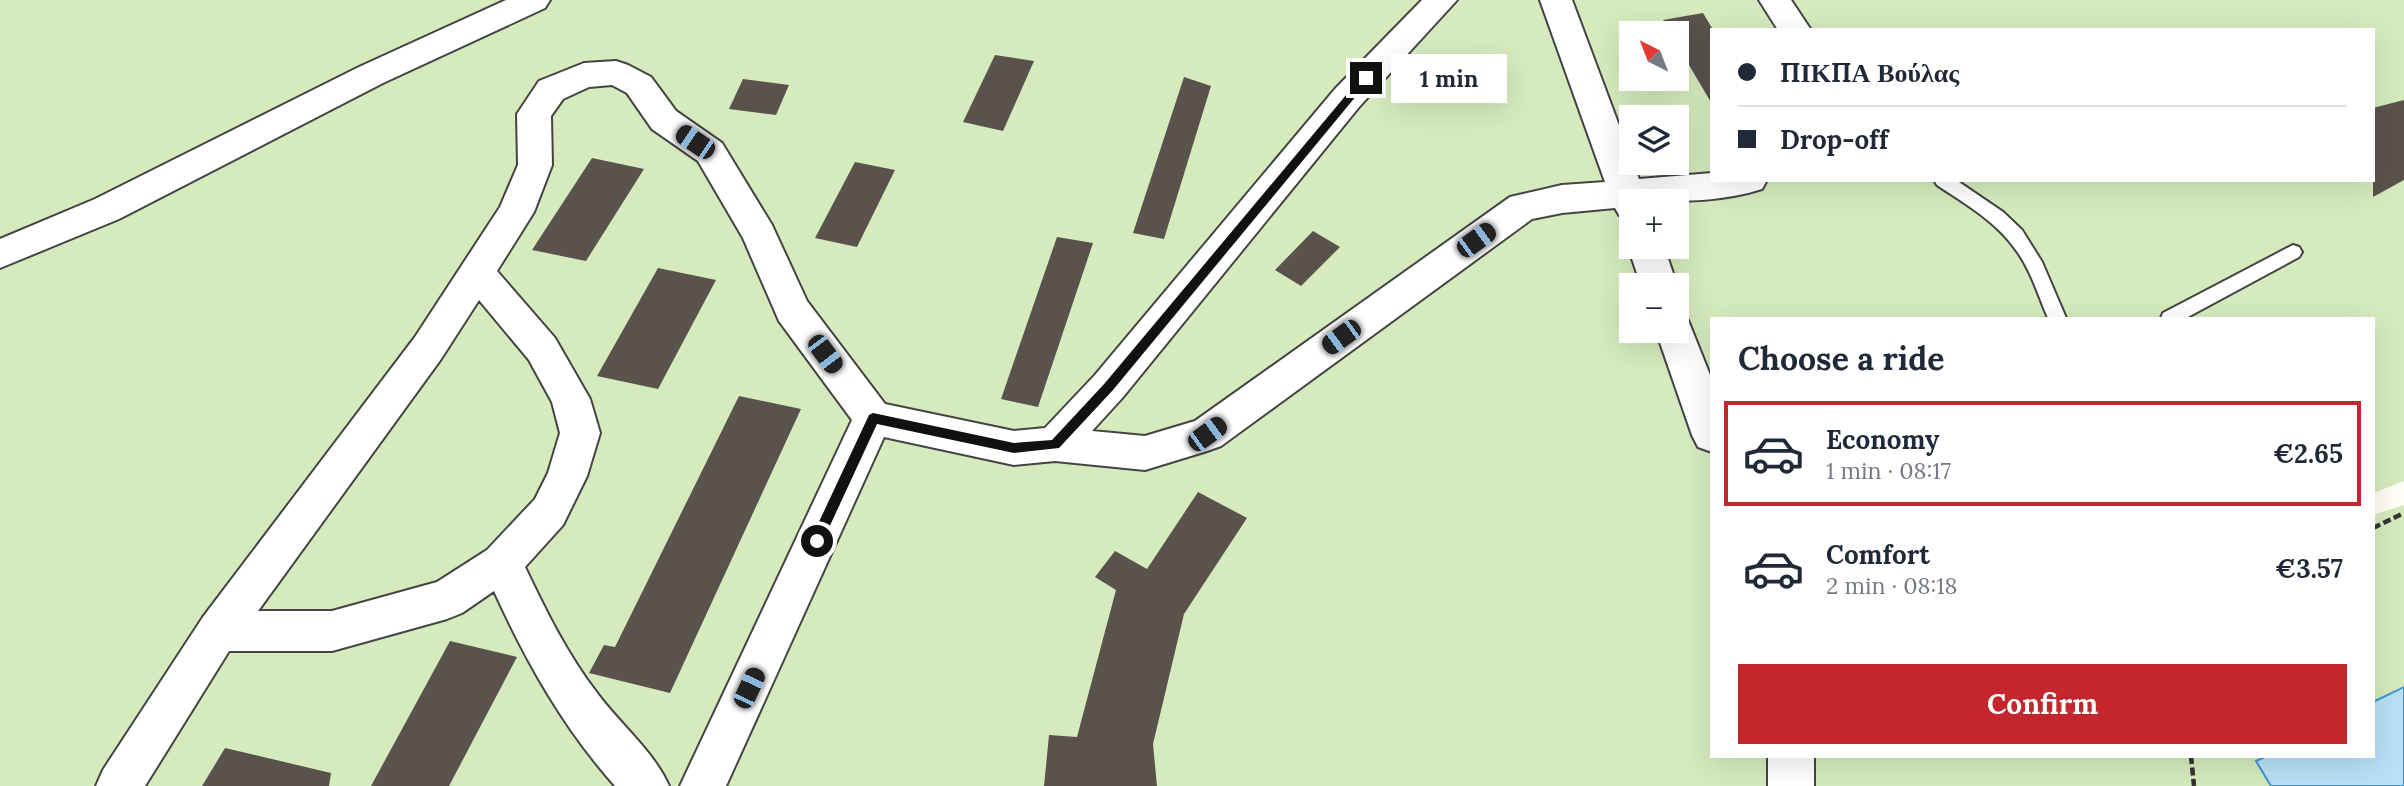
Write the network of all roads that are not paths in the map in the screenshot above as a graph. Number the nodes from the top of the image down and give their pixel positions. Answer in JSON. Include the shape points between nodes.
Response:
{"nodes":[{"id":1,"x":534,"y":0,"type":"edge"},
{"id":2,"x":1441,"y":0,"type":"edge"},
{"id":3,"x":1556,"y":0,"type":"edge"},
{"id":4,"x":1775,"y":0,"type":"edge"},
{"id":5,"x":1795,"y":28,"type":"edge"},
{"id":6,"x":1742,"y":182,"type":"edge"},
{"id":7,"x":1946,"y":182,"type":"edge"},
{"id":8,"x":1625,"y":189,"type":"edge"},
{"id":9,"x":1689,"y":191,"type":"edge"},
{"id":10,"x":1619,"y":199,"type":"edge"},
{"id":11,"x":2293,"y":252,"type":"dead end"},
{"id":12,"x":0,"y":254,"type":"edge"},
{"id":13,"x":477,"y":272,"type":"junction"},
{"id":14,"x":2057,"y":317,"type":"edge"},
{"id":15,"x":2172,"y":317,"type":"edge"},
{"id":16,"x":1679,"y":343,"type":"edge"},
{"id":17,"x":873,"y":418,"type":"junction"},
{"id":18,"x":1710,"y":429,"type":"edge"},
{"id":19,"x":1055,"y":444,"type":"junction"},
{"id":20,"x":502,"y":563,"type":"junction"},
{"id":21,"x":218,"y":631,"type":"junction"},
{"id":22,"x":1791,"y":758,"type":"edge"},
{"id":23,"x":119,"y":786,"type":"edge"},
{"id":24,"x":646,"y":786,"type":"edge"},
{"id":25,"x":703,"y":786,"type":"edge"},
{"id":26,"x":1791,"y":786,"type":"edge"}],
"edges":[{"from":1,"to":12,"type":"street","via":[[393,64],[107,209]]},
{"from":2,"to":19,"type":"street","via":[[1347,98],[1109,387]]},
{"from":3,"to":8,"type":"street"},
{"from":4,"to":5,"type":"street"},
{"from":6,"to":9,"type":"street"},
{"from":7,"to":14,"type":"lane","via":[[2022,242]]},
{"from":10,"to":19,"type":"street","via":[[1562,199],[1522,207],[1207,434],[1145,453]]},
{"from":11,"to":15,"type":"lane"},
{"from":13,"to":17,"type":"street","via":[[516,212],[535,165],[534,114],[551,90],[584,75],[615,73],[639,85],[664,120],[710,152],[759,235],[792,310]]},
{"from":13,"to":20,"type":"street","via":[[542,349],[571,399],[580,433],[567,476],[549,512]]},
{"from":13,"to":21,"type":"street","via":[[428,348]]},
{"from":16,"to":18,"type":"street"},
{"from":17,"to":19,"type":"street","via":[[1014,448]]},
{"from":17,"to":25,"type":"street"},
{"from":20,"to":21,"type":"street","via":[[447,600],[332,631]]},
{"from":20,"to":24,"type":"street","via":[[570,693]]},
{"from":21,"to":23,"type":"street"},
{"from":22,"to":26,"type":"street"}]}
